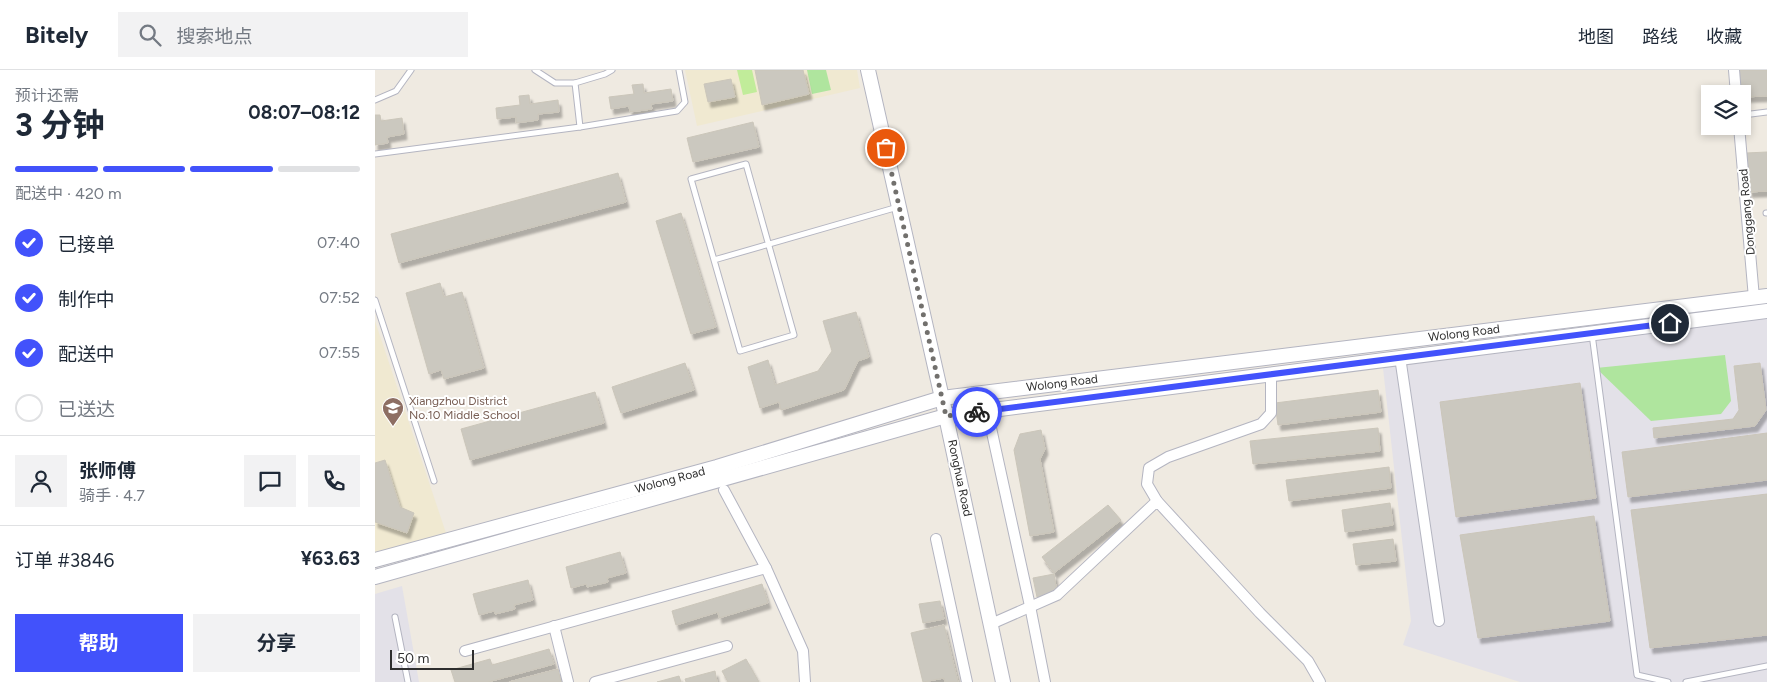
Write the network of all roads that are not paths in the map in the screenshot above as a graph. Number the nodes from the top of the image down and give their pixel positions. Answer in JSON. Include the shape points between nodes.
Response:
{"nodes":[{"id":1,"x":411,"y":70,"type":"edge"},
{"id":2,"x":535,"y":70,"type":"edge"},
{"id":3,"x":612,"y":70,"type":"edge"},
{"id":4,"x":679,"y":70,"type":"edge"},
{"id":5,"x":868,"y":70,"type":"edge"},
{"id":6,"x":1734,"y":70,"type":"edge"},
{"id":7,"x":575,"y":83,"type":"junction"},
{"id":8,"x":1735,"y":85,"type":"edge"},
{"id":9,"x":375,"y":100,"type":"edge"},
{"id":10,"x":1767,"y":112,"type":"edge"},
{"id":11,"x":1751,"y":114,"type":"dead end"},
{"id":12,"x":580,"y":127,"type":"junction"},
{"id":13,"x":1740,"y":135,"type":"edge"},
{"id":14,"x":375,"y":154,"type":"edge"},
{"id":15,"x":899,"y":206,"type":"junction"},
{"id":16,"x":767,"y":244,"type":"junction"},
{"id":17,"x":714,"y":260,"type":"junction"},
{"id":18,"x":1761,"y":297,"type":"edge"},
{"id":19,"x":375,"y":300,"type":"edge"},
{"id":20,"x":1767,"y":311,"type":"edge"},
{"id":21,"x":1592,"y":333,"type":"junction"},
{"id":22,"x":1400,"y":357,"type":"junction"},
{"id":23,"x":1271,"y":374,"type":"junction"},
{"id":24,"x":943,"y":398,"type":"junction"},
{"id":25,"x":982,"y":411,"type":"junction"},
{"id":26,"x":946,"y":416,"type":"junction"},
{"id":27,"x":434,"y":481,"type":"dead end"},
{"id":28,"x":724,"y":490,"type":"dead end"},
{"id":29,"x":1157,"y":501,"type":"junction"},
{"id":30,"x":936,"y":539,"type":"dead end"},
{"id":31,"x":375,"y":560,"type":"edge"},
{"id":32,"x":766,"y":568,"type":"junction"},
{"id":33,"x":375,"y":577,"type":"edge"},
{"id":34,"x":1030,"y":606,"type":"junction"},
{"id":35,"x":395,"y":617,"type":"dead end"},
{"id":36,"x":1439,"y":621,"type":"dead end"},
{"id":37,"x":991,"y":624,"type":"junction"},
{"id":38,"x":554,"y":626,"type":"junction"},
{"id":39,"x":727,"y":646,"type":"dead end"},
{"id":40,"x":465,"y":651,"type":"dead end"},
{"id":41,"x":1767,"y":666,"type":"edge"},
{"id":42,"x":408,"y":682,"type":"edge"},
{"id":43,"x":568,"y":682,"type":"edge"},
{"id":44,"x":595,"y":682,"type":"edge"},
{"id":45,"x":805,"y":682,"type":"edge"},
{"id":46,"x":967,"y":682,"type":"edge"},
{"id":47,"x":1003,"y":682,"type":"edge"},
{"id":48,"x":1045,"y":682,"type":"edge"},
{"id":49,"x":1320,"y":682,"type":"edge"},
{"id":50,"x":1669,"y":682,"type":"edge"},
{"id":51,"x":1686,"y":682,"type":"edge"}],
"edges":[{"from":1,"to":9,"type":"lane","via":[[396,91]]},
{"from":2,"to":7,"type":"lane","via":[[555,83]]},
{"from":3,"to":7,"type":"lane"},
{"from":4,"to":12,"type":"lane","via":[[685,102],[677,111]]},
{"from":5,"to":15,"type":"main road","name":"Ronghua Road"},
{"from":6,"to":8,"type":"street"},
{"from":7,"to":12,"type":"lane"},
{"from":10,"to":11,"type":"lane"},
{"from":12,"to":14,"type":"lane"},
{"from":13,"to":18,"type":"street","name":"Donggang Road"},
{"from":15,"to":16,"type":"lane"},
{"from":15,"to":24,"type":"main road","name":"Ronghua Road"},
{"from":16,"to":17,"type":"lane"},
{"from":16,"to":17,"type":"lane","via":[[745,164],[691,179]]},
{"from":16,"to":17,"type":"lane","via":[[794,335],[785,338],[739,351]]},
{"from":18,"to":24,"type":"main road","name":"Wolong Road"},
{"from":19,"to":27,"type":"lane"},
{"from":20,"to":21,"type":"main road","name":"Wolong Road"},
{"from":21,"to":22,"type":"main road","name":"Wolong Road"},
{"from":21,"to":50,"type":"lane","via":[[1637,675]]},
{"from":22,"to":23,"type":"main road","name":"Wolong Road"},
{"from":22,"to":36,"type":"street"},
{"from":23,"to":25,"type":"main road","name":"Wolong Road"},
{"from":23,"to":29,"type":"street","via":[[1271,413],[1261,424],[1168,457],[1149,468],[1147,484]]},
{"from":24,"to":26,"type":"main road","name":"Ronghua Road"},
{"from":24,"to":31,"type":"main road","name":"Wolong Road","via":[[717,467]]},
{"from":25,"to":26,"type":"main road","name":"Wolong Road"},
{"from":25,"to":34,"type":"street","via":[[991,428]]},
{"from":26,"to":33,"type":"main road","name":"Wolong Road"},
{"from":26,"to":37,"type":"main road","name":"Ronghua Road"},
{"from":28,"to":32,"type":"street"},
{"from":29,"to":34,"type":"street","via":[[1057,595]]},
{"from":29,"to":49,"type":"street","via":[[1309,661]]},
{"from":30,"to":46,"type":"street"},
{"from":32,"to":38,"type":"street"},
{"from":32,"to":45,"type":"street","via":[[803,651]]},
{"from":34,"to":37,"type":"street"},
{"from":34,"to":48,"type":"street"},
{"from":35,"to":42,"type":"lane"},
{"from":37,"to":47,"type":"main road","name":"Ronghua Road"},
{"from":38,"to":40,"type":"street"},
{"from":38,"to":43,"type":"street"},
{"from":39,"to":44,"type":"street"},
{"from":41,"to":51,"type":"lane"}]}
